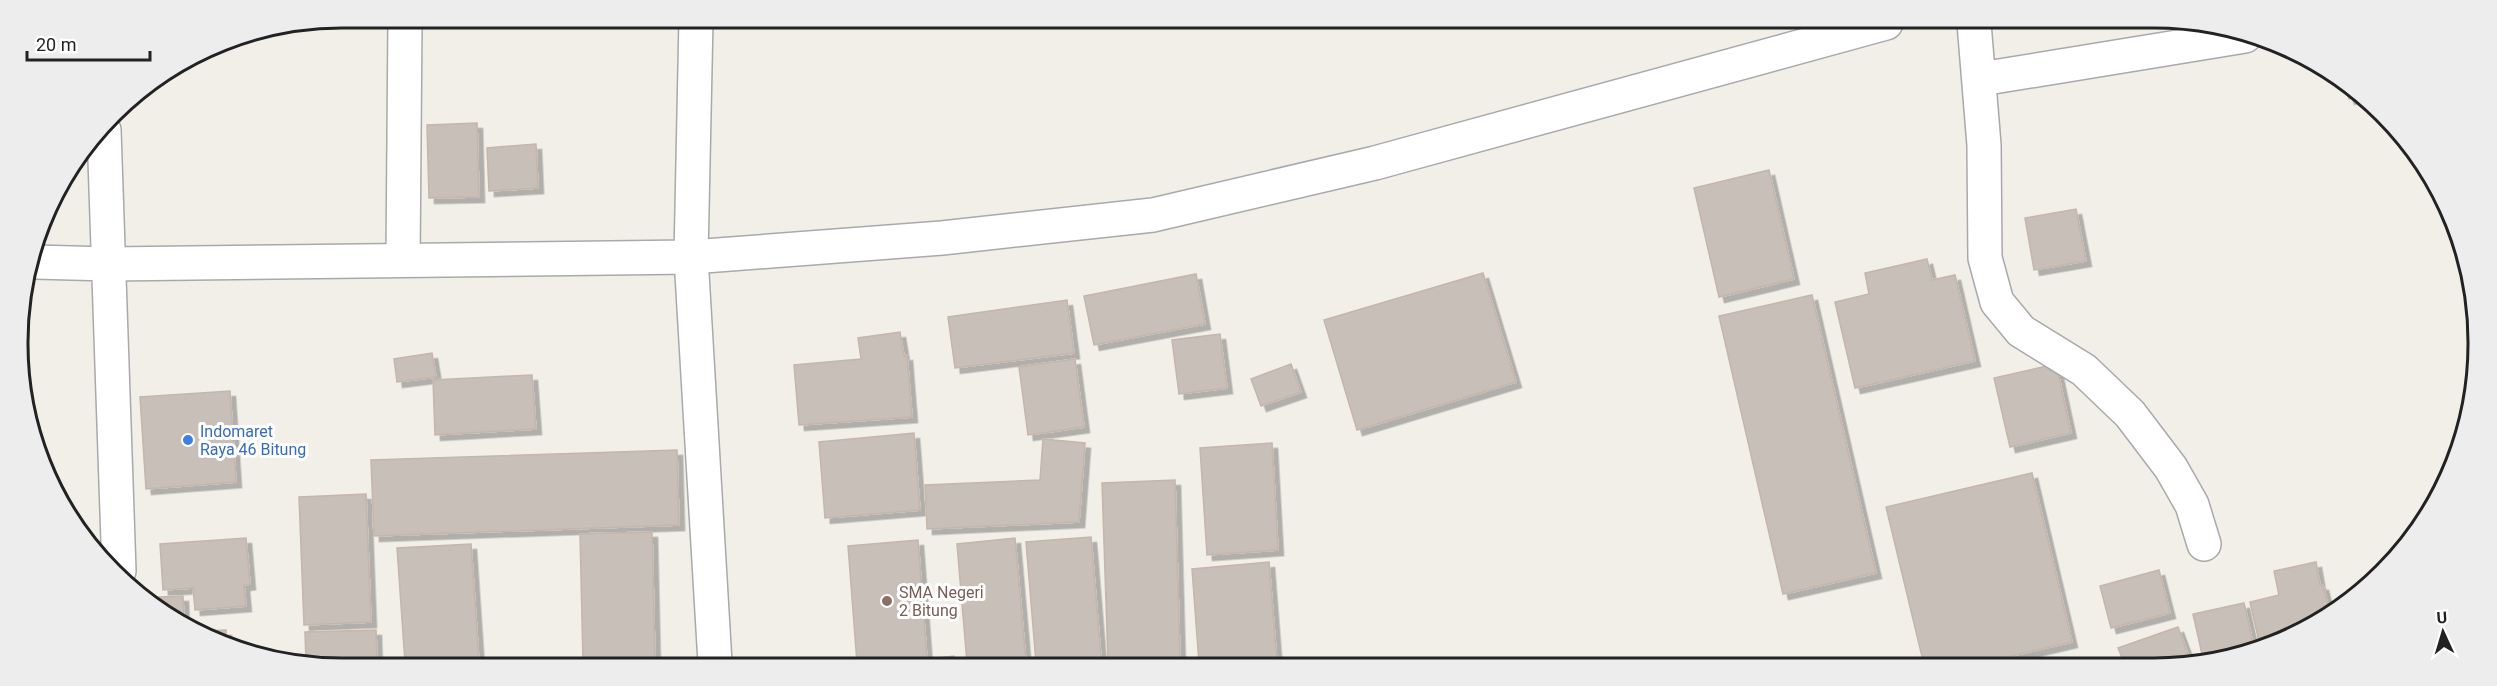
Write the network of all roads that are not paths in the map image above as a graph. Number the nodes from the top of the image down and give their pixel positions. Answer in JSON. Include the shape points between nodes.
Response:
{"nodes":[{"id":1,"x":405,"y":28,"type":"edge"},
{"id":2,"x":696,"y":28,"type":"edge"},
{"id":3,"x":1868,"y":28,"type":"edge"},
{"id":4,"x":1975,"y":28,"type":"edge"},
{"id":5,"x":2232,"y":38,"type":"edge"},
{"id":6,"x":1980,"y":79,"type":"junction"},
{"id":7,"x":105,"y":138,"type":"edge"},
{"id":8,"x":691,"y":257,"type":"junction"},
{"id":9,"x":403,"y":260,"type":"junction"},
{"id":10,"x":39,"y":262,"type":"edge"},
{"id":11,"x":109,"y":264,"type":"junction"},
{"id":12,"x":2204,"y":544,"type":"dead end"},
{"id":13,"x":119,"y":563,"type":"edge"},
{"id":14,"x":715,"y":658,"type":"edge"}],
"edges":[{"from":1,"to":9,"type":"street"},
{"from":2,"to":8,"type":"street"},
{"from":3,"to":8,"type":"street","via":[[1375,163],[1153,216],[942,238]]},
{"from":4,"to":6,"type":"street"},
{"from":5,"to":6,"type":"street"},
{"from":6,"to":12,"type":"street","via":[[1986,258],[1997,302],[2021,331],[2084,370],[2130,414],[2171,468],[2192,505]]},
{"from":7,"to":11,"type":"street"},
{"from":8,"to":9,"type":"street"},
{"from":8,"to":14,"type":"street"},
{"from":9,"to":11,"type":"street"},
{"from":10,"to":11,"type":"street"},
{"from":11,"to":13,"type":"street"}]}
